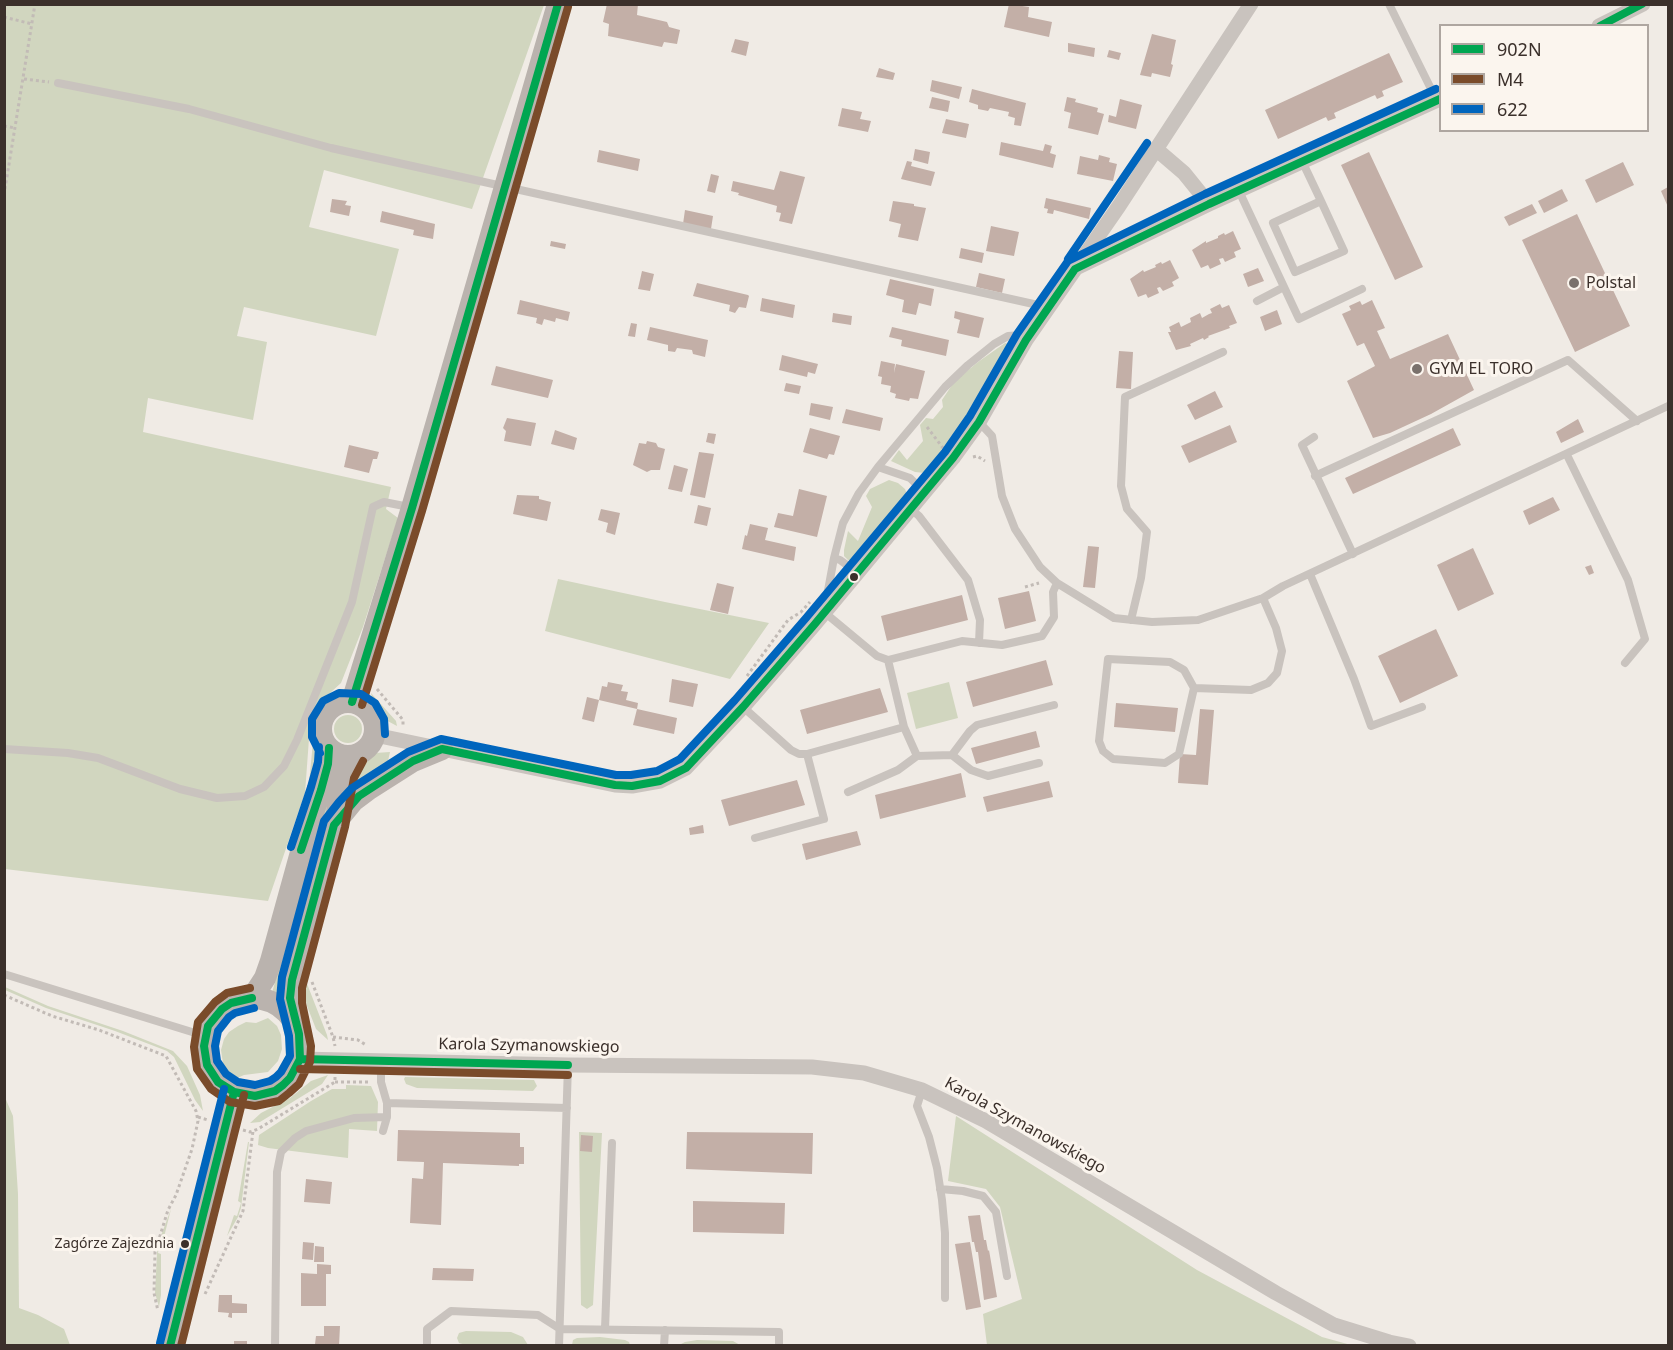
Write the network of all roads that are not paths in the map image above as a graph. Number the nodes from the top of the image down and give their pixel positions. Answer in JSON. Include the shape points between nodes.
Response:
{"nodes":[{"id":1,"x":558,"y":4,"type":"edge"},
{"id":2,"x":1251,"y":4,"type":"edge"},
{"id":3,"x":1389,"y":4,"type":"edge"},
{"id":4,"x":1636,"y":6,"type":"edge"},
{"id":5,"x":1603,"y":24,"type":"edge"},
{"id":6,"x":58,"y":83,"type":"road end"},
{"id":7,"x":1439,"y":100,"type":"edge"},
{"id":8,"x":1156,"y":149,"type":"junction"},
{"id":9,"x":1302,"y":161,"type":"junction"},
{"id":10,"x":505,"y":187,"type":"junction"},
{"id":11,"x":1239,"y":191,"type":"junction"},
{"id":12,"x":1321,"y":201,"type":"junction"},
{"id":13,"x":1209,"y":204,"type":"junction"},
{"id":14,"x":1075,"y":268,"type":"junction"},
{"id":15,"x":1284,"y":287,"type":"junction"},
{"id":16,"x":1362,"y":289,"type":"dead end"},
{"id":17,"x":1257,"y":302,"type":"dead end"},
{"id":18,"x":1047,"y":310,"type":"junction"},
{"id":19,"x":1026,"y":340,"type":"junction"},
{"id":20,"x":1223,"y":352,"type":"dead end"},
{"id":21,"x":1668,"y":406,"type":"edge"},
{"id":22,"x":1637,"y":421,"type":"junction"},
{"id":23,"x":979,"y":422,"type":"junction"},
{"id":24,"x":1314,"y":437,"type":"dead end"},
{"id":25,"x":1567,"y":455,"type":"junction"},
{"id":26,"x":878,"y":466,"type":"junction"},
{"id":27,"x":1315,"y":476,"type":"junction"},
{"id":28,"x":924,"y":492,"type":"junction"},
{"id":29,"x":412,"y":508,"type":"junction"},
{"id":30,"x":911,"y":509,"type":"junction"},
{"id":31,"x":1353,"y":554,"type":"junction"},
{"id":32,"x":834,"y":558,"type":"junction"},
{"id":33,"x":858,"y":573,"type":"junction"},
{"id":34,"x":1310,"y":574,"type":"junction"},
{"id":35,"x":1057,"y":583,"type":"junction"},
{"id":36,"x":1263,"y":598,"type":"junction"},
{"id":37,"x":824,"y":612,"type":"junction"},
{"id":38,"x":1131,"y":620,"type":"junction"},
{"id":39,"x":980,"y":643,"type":"junction"},
{"id":40,"x":888,"y":660,"type":"junction"},
{"id":41,"x":1625,"y":663,"type":"dead end"},
{"id":42,"x":1194,"y":688,"type":"junction"},
{"id":43,"x":352,"y":702,"type":"junction"},
{"id":44,"x":1054,"y":705,"type":"dead end"},
{"id":45,"x":743,"y":707,"type":"junction"},
{"id":46,"x":1422,"y":707,"type":"dead end"},
{"id":47,"x":904,"y":727,"type":"junction"},
{"id":48,"x":375,"y":735,"type":"junction"},
{"id":49,"x":329,"y":748,"type":"junction"},
{"id":50,"x":4,"y":749,"type":"edge"},
{"id":51,"x":442,"y":749,"type":"junction"},
{"id":52,"x":807,"y":754,"type":"junction"},
{"id":53,"x":952,"y":755,"type":"junction"},
{"id":54,"x":354,"y":756,"type":"junction"},
{"id":55,"x":917,"y":756,"type":"junction"},
{"id":56,"x":1039,"y":763,"type":"dead end"},
{"id":57,"x":848,"y":792,"type":"dead end"},
{"id":58,"x":334,"y":825,"type":"junction"},
{"id":59,"x":755,"y":838,"type":"dead end"},
{"id":60,"x":4,"y":974,"type":"edge"},
{"id":61,"x":252,"y":998,"type":"junction"},
{"id":62,"x":295,"y":1022,"type":"junction"},
{"id":63,"x":205,"y":1036,"type":"junction"},
{"id":64,"x":300,"y":1059,"type":"junction"},
{"id":65,"x":381,"y":1061,"type":"junction"},
{"id":66,"x":568,"y":1065,"type":"junction"},
{"id":67,"x":922,"y":1090,"type":"junction"},
{"id":68,"x":234,"y":1092,"type":"junction"},
{"id":69,"x":387,"y":1103,"type":"junction"},
{"id":70,"x":567,"y":1108,"type":"junction"},
{"id":71,"x":387,"y":1117,"type":"junction"},
{"id":72,"x":383,"y":1131,"type":"dead end"},
{"id":73,"x":612,"y":1143,"type":"dead end"},
{"id":74,"x":940,"y":1189,"type":"junction"},
{"id":75,"x":1007,"y":1276,"type":"dead end"},
{"id":76,"x":945,"y":1298,"type":"dead end"},
{"id":77,"x":560,"y":1329,"type":"junction"},
{"id":78,"x":605,"y":1329,"type":"junction"},
{"id":79,"x":665,"y":1330,"type":"junction"},
{"id":80,"x":170,"y":1346,"type":"edge"},
{"id":81,"x":275,"y":1346,"type":"edge"},
{"id":82,"x":427,"y":1346,"type":"edge"},
{"id":83,"x":559,"y":1346,"type":"edge"},
{"id":84,"x":664,"y":1346,"type":"edge"},
{"id":85,"x":779,"y":1346,"type":"edge"},
{"id":86,"x":1409,"y":1346,"type":"edge"}],
"edges":[{"from":1,"to":10,"type":"street"},
{"from":2,"to":8,"type":"street"},
{"from":3,"to":7,"type":"lane"},
{"from":4,"to":5,"type":"street"},
{"from":6,"to":10,"type":"lane","via":[[189,110],[331,148]]},
{"from":7,"to":9,"type":"street"},
{"from":8,"to":13,"type":"street","via":[[1184,173]]},
{"from":8,"to":14,"type":"street"},
{"from":9,"to":11,"type":"street"},
{"from":9,"to":12,"type":"lane"},
{"from":10,"to":18,"type":"lane"},
{"from":10,"to":29,"type":"street"},
{"from":11,"to":13,"type":"street"},
{"from":11,"to":15,"type":"lane"},
{"from":12,"to":12,"type":"lane","via":[[1344,251],[1295,272],[1273,223]]},
{"from":13,"to":14,"type":"street"},
{"from":14,"to":18,"type":"street"},
{"from":15,"to":16,"type":"lane","via":[[1299,319]]},
{"from":15,"to":17,"type":"lane"},
{"from":18,"to":19,"type":"street"},
{"from":19,"to":23,"type":"street"},
{"from":19,"to":26,"type":"lane","via":[[1021,335],[1012,335],[994,344],[957,375]]},
{"from":20,"to":38,"type":"lane","via":[[1125,397],[1121,486],[1127,509],[1147,532]]},
{"from":21,"to":22,"type":"lane"},
{"from":22,"to":25,"type":"lane"},
{"from":22,"to":27,"type":"lane","via":[[1568,360]]},
{"from":23,"to":28,"type":"street"},
{"from":23,"to":35,"type":"lane","via":[[992,436],[1002,496],[1015,529],[1040,567]]},
{"from":24,"to":27,"type":"lane","via":[[1302,445]]},
{"from":25,"to":31,"type":"lane"},
{"from":25,"to":41,"type":"lane","via":[[1628,580],[1645,639]]},
{"from":26,"to":28,"type":"lane","via":[[910,478]]},
{"from":26,"to":32,"type":"lane","via":[[843,523]]},
{"from":27,"to":31,"type":"lane"},
{"from":28,"to":30,"type":"street"},
{"from":29,"to":43,"type":"street"},
{"from":29,"to":50,"type":"lane","via":[[384,502],[373,507],[352,602],[297,740],[284,766],[264,787],[245,796],[218,798],[180,789],[98,758]]},
{"from":30,"to":33,"type":"street"},
{"from":30,"to":39,"type":"lane","via":[[968,579],[980,620]]},
{"from":31,"to":34,"type":"lane"},
{"from":32,"to":33,"type":"lane"},
{"from":32,"to":37,"type":"lane"},
{"from":33,"to":37,"type":"street"},
{"from":34,"to":36,"type":"lane"},
{"from":34,"to":46,"type":"lane","via":[[1371,726]]},
{"from":35,"to":38,"type":"lane","via":[[1114,618]]},
{"from":35,"to":39,"type":"lane","via":[[1053,592],[1054,617],[1042,636],[1002,645]]},
{"from":36,"to":38,"type":"lane","via":[[1198,620]]},
{"from":36,"to":42,"type":"lane","via":[[1282,651],[1277,673],[1268,683],[1251,690]]},
{"from":37,"to":40,"type":"lane","via":[[877,656]]},
{"from":37,"to":45,"type":"street"},
{"from":39,"to":40,"type":"lane","via":[[962,641]]},
{"from":40,"to":47,"type":"lane"},
{"from":42,"to":42,"type":"lane","via":[[1184,670],[1170,662],[1108,659],[1099,741],[1103,751],[1113,759],[1165,763],[1179,754]]},
{"from":43,"to":48,"type":"street","via":[[368,711]]},
{"from":43,"to":49,"type":"street","via":[[337,705],[325,715],[321,729]]},
{"from":44,"to":53,"type":"lane","via":[[977,725]]},
{"from":45,"to":51,"type":"street","via":[[686,768],[645,784],[615,785]]},
{"from":45,"to":52,"type":"lane","via":[[791,750]]},
{"from":47,"to":52,"type":"lane"},
{"from":47,"to":55,"type":"lane"},
{"from":48,"to":51,"type":"street"},
{"from":48,"to":54,"type":"street","via":[[365,750]]},
{"from":49,"to":54,"type":"street","via":[[342,756]]},
{"from":49,"to":61,"type":"street","via":[[323,785],[271,961]]},
{"from":51,"to":58,"type":"street","via":[[413,761],[369,789],[347,807]]},
{"from":52,"to":59,"type":"lane","via":[[824,819]]},
{"from":53,"to":55,"type":"lane"},
{"from":53,"to":56,"type":"lane","via":[[971,770],[988,776]]},
{"from":54,"to":58,"type":"street","via":[[344,774]]},
{"from":55,"to":57,"type":"lane","via":[[898,770]]},
{"from":58,"to":62,"type":"street","via":[[292,980],[290,998]]},
{"from":60,"to":63,"type":"lane"},
{"from":61,"to":62,"type":"street","via":[[281,1007]]},
{"from":61,"to":63,"type":"street","via":[[222,1009]]},
{"from":62,"to":64,"type":"street","via":[[300,1034]]},
{"from":63,"to":68,"type":"street","via":[[207,1065],[218,1082]]},
{"from":64,"to":65,"type":"street","name":"Karola Szymanowskiego"},
{"from":64,"to":68,"type":"street","via":[[290,1078],[275,1091],[255,1096]]},
{"from":65,"to":66,"type":"street","name":"Karola Szymanowskiego"},
{"from":65,"to":69,"type":"lane","via":[[381,1083]]},
{"from":66,"to":67,"type":"street","name":"Karola Szymanowskiego","via":[[812,1067],[864,1073]]},
{"from":66,"to":70,"type":"lane"},
{"from":67,"to":74,"type":"lane","via":[[917,1106],[929,1137]]},
{"from":67,"to":86,"type":"street","name":"Karola Szymanowskiego","via":[[986,1121],[1334,1325]]},
{"from":68,"to":80,"type":"street"},
{"from":69,"to":70,"type":"lane"},
{"from":69,"to":71,"type":"lane"},
{"from":70,"to":77,"type":"lane"},
{"from":71,"to":72,"type":"lane"},
{"from":71,"to":81,"type":"lane","via":[[354,1118],[306,1131],[281,1152],[277,1172]]},
{"from":73,"to":78,"type":"lane"},
{"from":74,"to":75,"type":"lane","via":[[983,1196],[996,1212]]},
{"from":74,"to":76,"type":"lane"},
{"from":77,"to":78,"type":"lane"},
{"from":77,"to":82,"type":"lane","via":[[538,1315],[451,1311],[428,1329]]},
{"from":77,"to":83,"type":"lane"},
{"from":78,"to":79,"type":"lane"},
{"from":79,"to":84,"type":"lane"},
{"from":79,"to":85,"type":"lane","via":[[779,1332]]}]}
